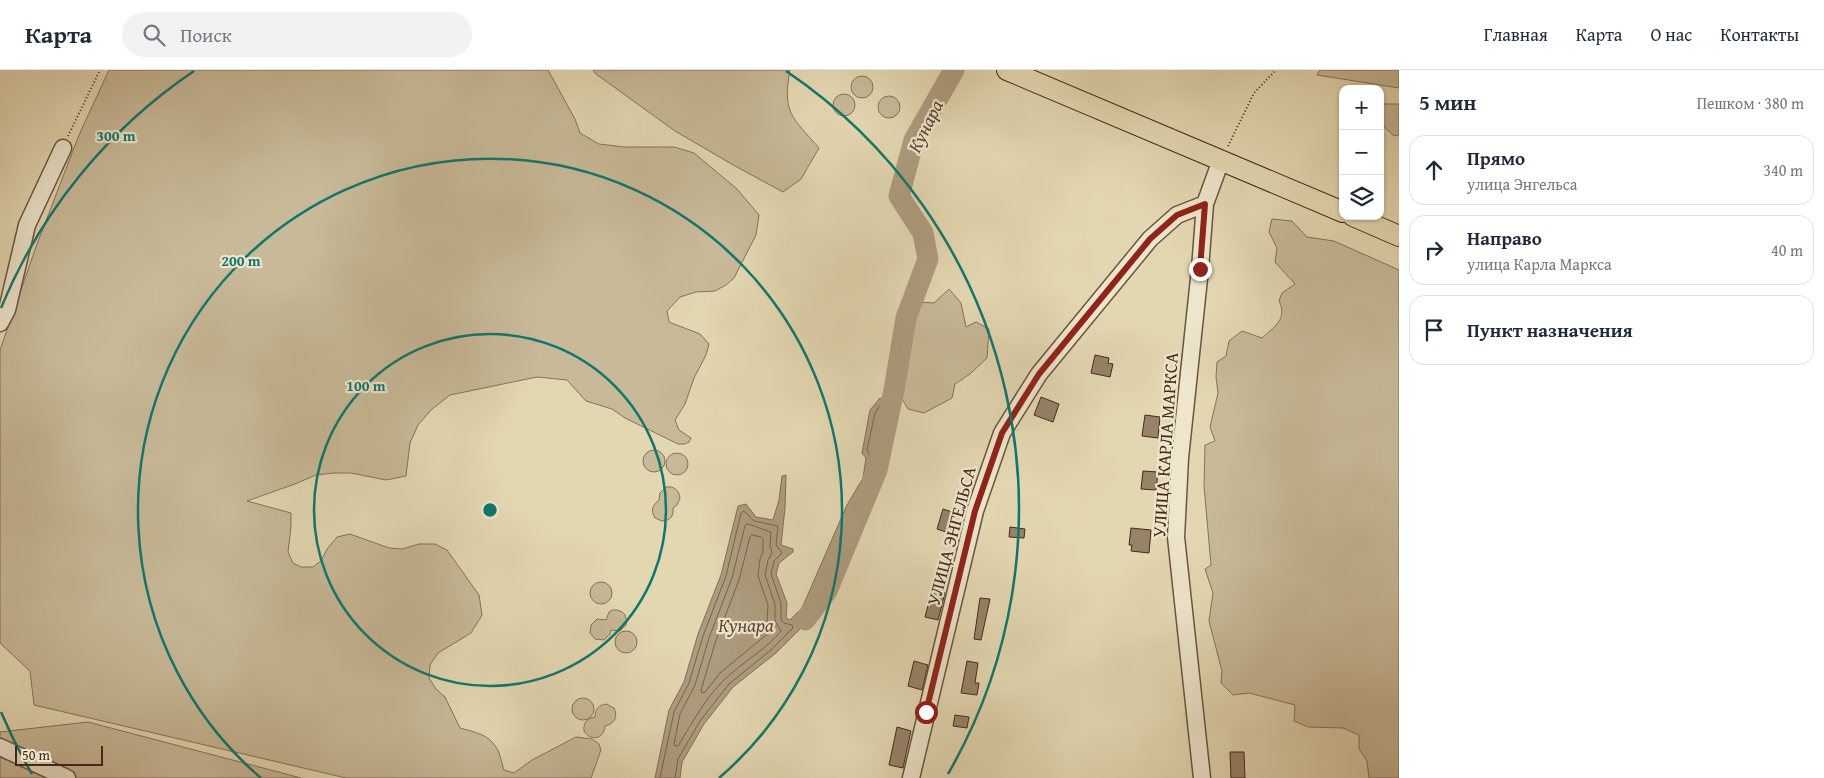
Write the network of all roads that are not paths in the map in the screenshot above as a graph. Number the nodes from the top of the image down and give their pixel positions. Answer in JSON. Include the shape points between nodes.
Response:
{"nodes":[{"id":1,"x":1008,"y":70,"type":"edge"},
{"id":2,"x":63,"y":148,"type":"road end"},
{"id":3,"x":1221,"y":160,"type":"junction"},
{"id":4,"x":1205,"y":204,"type":"junction"},
{"id":5,"x":1339,"y":210,"type":"edge"},
{"id":6,"x":1362,"y":220,"type":"edge"},
{"id":7,"x":1399,"y":236,"type":"edge"},
{"id":8,"x":0,"y":323,"type":"edge"},
{"id":9,"x":0,"y":747,"type":"edge"},
{"id":10,"x":67,"y":778,"type":"edge"},
{"id":11,"x":912,"y":778,"type":"edge"},
{"id":12,"x":1202,"y":778,"type":"edge"}],
"edges":[{"from":1,"to":3,"type":"main road"},
{"from":2,"to":8,"type":"street","via":[[28,225],[7,310]]},
{"from":3,"to":4,"type":"street","name":"УЛИЦА КАРЛА МАРКСА"},
{"from":3,"to":5,"type":"main road"},
{"from":4,"to":11,"type":"street","name":"УЛИЦА ЭНГЕЛЬСА","via":[[1177,215],[1150,239],[1039,374],[1002,433],[975,511]]},
{"from":4,"to":12,"type":"street","name":"УЛИЦА КАРЛА МАРКСА","via":[[1180,458],[1176,537]]},
{"from":6,"to":7,"type":"main road"},
{"from":9,"to":10,"type":"street"}]}
